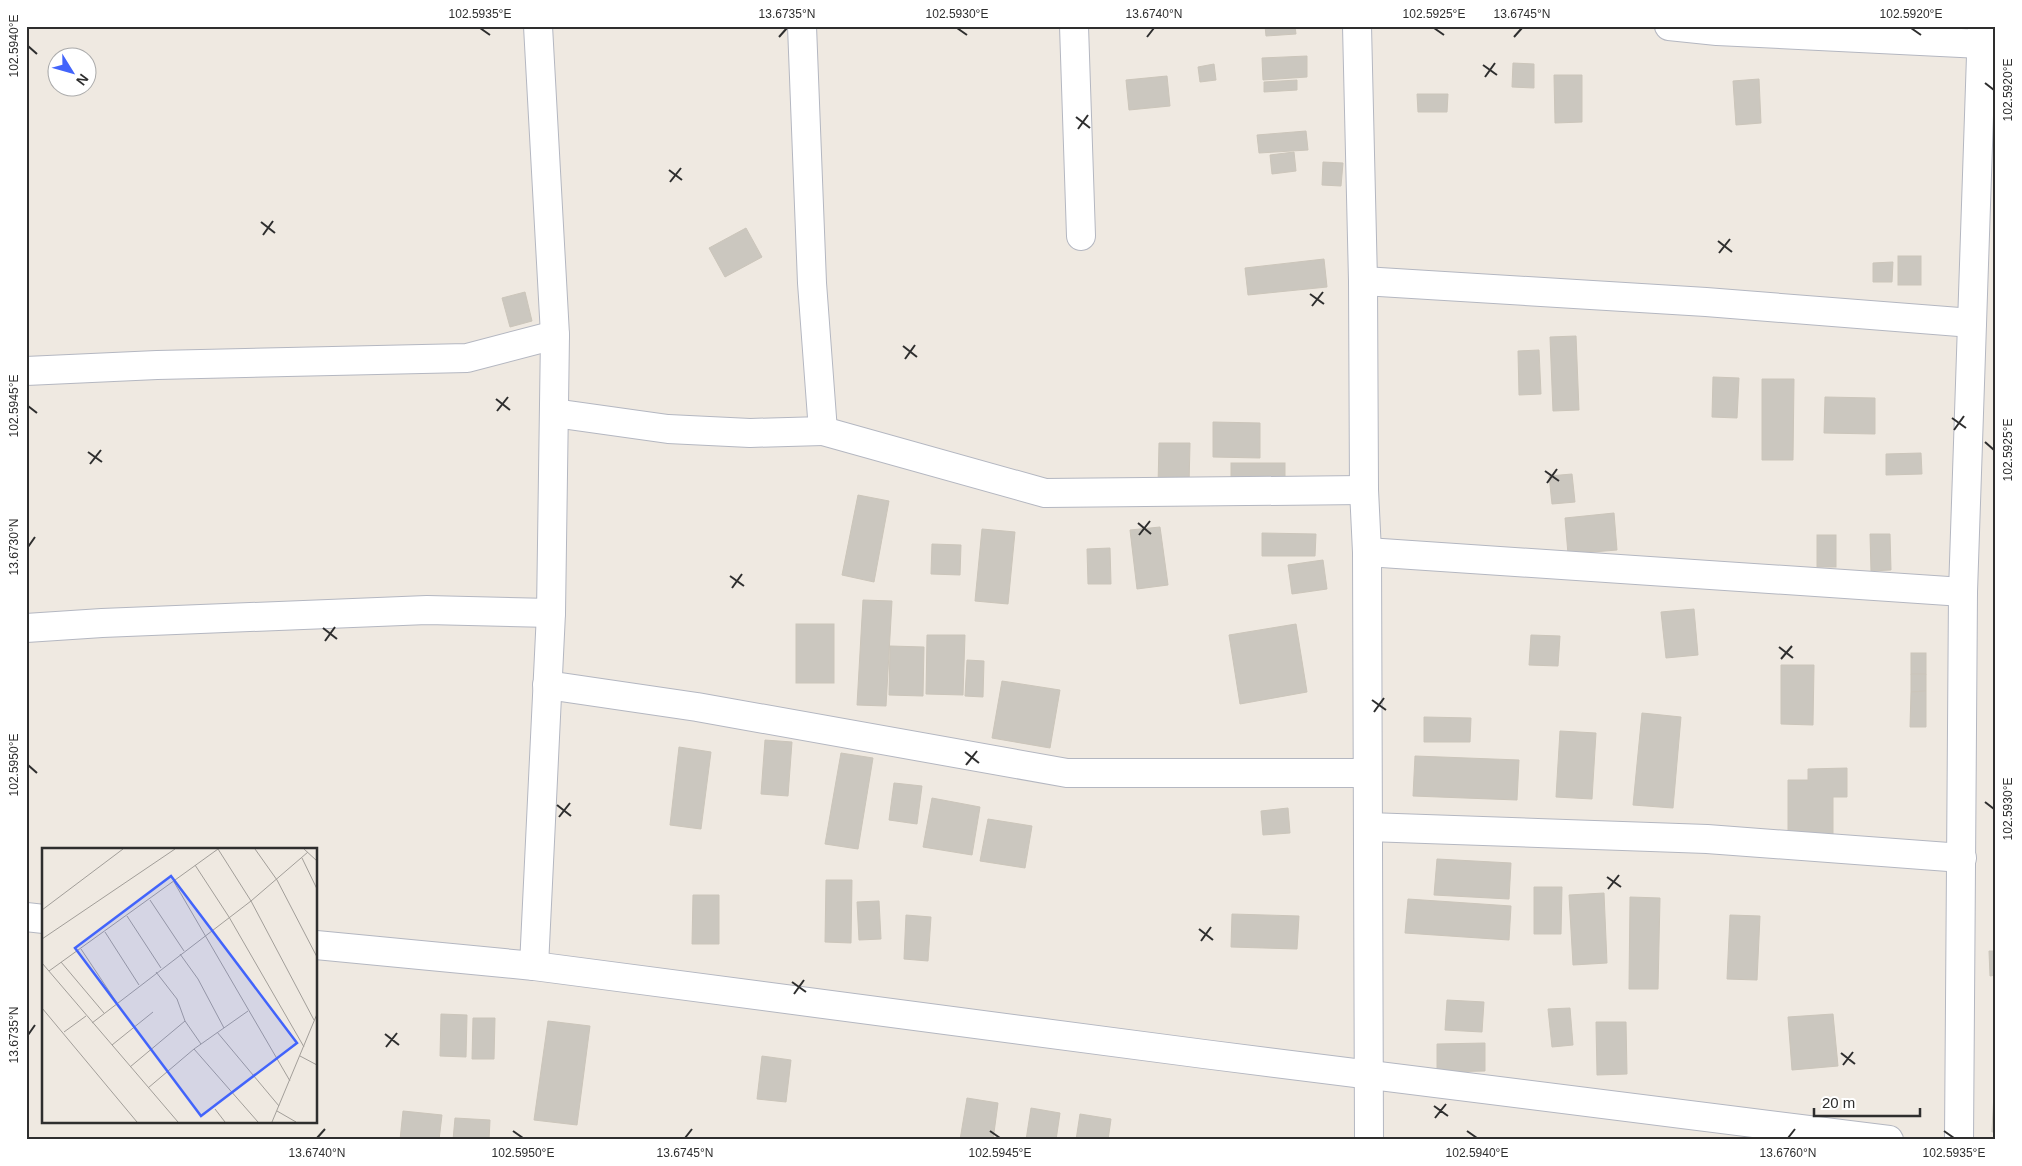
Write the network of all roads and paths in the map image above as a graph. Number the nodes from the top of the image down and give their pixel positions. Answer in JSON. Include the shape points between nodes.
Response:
{"nodes":[{"id":1,"x":538,"y":26,"type":"edge"},
{"id":2,"x":802,"y":26,"type":"edge"},
{"id":3,"x":1074,"y":26,"type":"edge"},
{"id":4,"x":1357,"y":26,"type":"edge"},
{"id":5,"x":1669,"y":26,"type":"edge"},
{"id":6,"x":1982,"y":35,"type":"edge"},
{"id":7,"x":1081,"y":236,"type":"dead end"},
{"id":8,"x":1363,"y":281,"type":"junction"},
{"id":9,"x":1972,"y":323,"type":"junction"},
{"id":10,"x":555,"y":334,"type":"junction"},
{"id":11,"x":26,"y":371,"type":"edge"},
{"id":12,"x":554,"y":413,"type":"junction"},
{"id":13,"x":823,"y":431,"type":"junction"},
{"id":14,"x":1364,"y":490,"type":"junction"},
{"id":15,"x":1367,"y":552,"type":"junction"},
{"id":16,"x":1963,"y":592,"type":"junction"},
{"id":17,"x":551,"y":613,"type":"junction"},
{"id":18,"x":26,"y":628,"type":"edge"},
{"id":19,"x":547,"y":685,"type":"junction"},
{"id":20,"x":1367,"y":773,"type":"junction"},
{"id":21,"x":1368,"y":827,"type":"junction"},
{"id":22,"x":1962,"y":858,"type":"junction"},
{"id":23,"x":26,"y":917,"type":"edge"},
{"id":24,"x":42,"y":919,"type":"edge"},
{"id":25,"x":318,"y":945,"type":"edge"},
{"id":26,"x":534,"y":966,"type":"junction"},
{"id":27,"x":1369,"y":1074,"type":"junction"},
{"id":28,"x":1369,"y":1140,"type":"edge"},
{"id":29,"x":1889,"y":1140,"type":"edge"},
{"id":30,"x":1959,"y":1140,"type":"edge"}],
"edges":[{"from":1,"to":10,"type":"street"},
{"from":2,"to":13,"type":"street","via":[[812,283]]},
{"from":3,"to":7,"type":"street"},
{"from":4,"to":8,"type":"street"},
{"from":5,"to":6,"type":"street","via":[[1717,31]]},
{"from":6,"to":9,"type":"street"},
{"from":8,"to":9,"type":"street","via":[[1706,302]]},
{"from":8,"to":14,"type":"street"},
{"from":9,"to":16,"type":"street"},
{"from":10,"to":11,"type":"street","via":[[467,358]]},
{"from":10,"to":12,"type":"street"},
{"from":12,"to":13,"type":"street","via":[[668,429],[750,433]]},
{"from":12,"to":17,"type":"street"},
{"from":13,"to":14,"type":"street","via":[[1045,493]]},
{"from":14,"to":15,"type":"street"},
{"from":15,"to":16,"type":"street"},
{"from":15,"to":20,"type":"street"},
{"from":16,"to":22,"type":"street"},
{"from":17,"to":18,"type":"street","via":[[427,610]]},
{"from":17,"to":19,"type":"street"},
{"from":19,"to":20,"type":"street","via":[[697,707],[1068,773]]},
{"from":19,"to":26,"type":"street"},
{"from":20,"to":21,"type":"street"},
{"from":21,"to":22,"type":"street","via":[[1707,839]]},
{"from":21,"to":27,"type":"street"},
{"from":22,"to":30,"type":"street"},
{"from":23,"to":24,"type":"street"},
{"from":25,"to":26,"type":"street"},
{"from":26,"to":27,"type":"street"},
{"from":27,"to":28,"type":"street"},
{"from":27,"to":29,"type":"street"}]}
